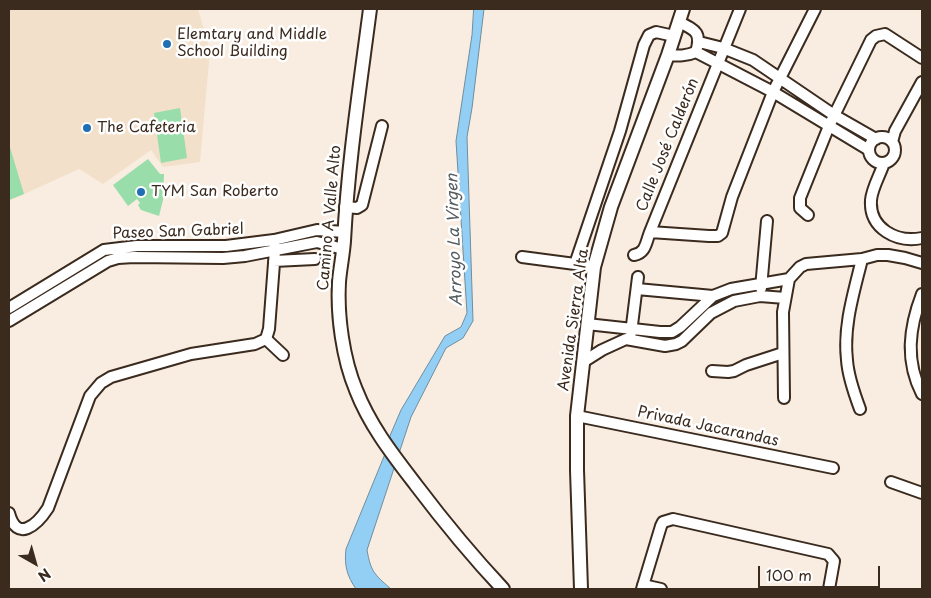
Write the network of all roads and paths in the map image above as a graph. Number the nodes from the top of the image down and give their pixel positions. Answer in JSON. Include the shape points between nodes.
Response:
{"nodes":[{"id":1,"x":370,"y":9,"type":"edge"},
{"id":2,"x":683,"y":9,"type":"edge"},
{"id":3,"x":740,"y":9,"type":"edge"},
{"id":4,"x":815,"y":9,"type":"edge"},
{"id":5,"x":679,"y":22,"type":"junction"},
{"id":6,"x":674,"y":36,"type":"junction"},
{"id":7,"x":697,"y":47,"type":"junction"},
{"id":8,"x":723,"y":48,"type":"junction"},
{"id":9,"x":668,"y":55,"type":"junction"},
{"id":10,"x":922,"y":58,"type":"edge"},
{"id":11,"x":717,"y":64,"type":"junction"},
{"id":12,"x":780,"y":79,"type":"junction"},
{"id":13,"x":922,"y":82,"type":"edge"},
{"id":14,"x":773,"y":92,"type":"junction"},
{"id":15,"x":834,"y":115,"type":"junction"},
{"id":16,"x":382,"y":126,"type":"dead end"},
{"id":17,"x":829,"y":126,"type":"junction"},
{"id":18,"x":876,"y":139,"type":"junction"},
{"id":19,"x":892,"y":142,"type":"junction"},
{"id":20,"x":869,"y":150,"type":"junction"},
{"id":21,"x":884,"y":163,"type":"junction"},
{"id":22,"x":345,"y":207,"type":"junction"},
{"id":23,"x":808,"y":215,"type":"dead end"},
{"id":24,"x":767,"y":221,"type":"dead end"},
{"id":25,"x":317,"y":230,"type":"junction"},
{"id":26,"x":344,"y":232,"type":"junction"},
{"id":27,"x":650,"y":232,"type":"junction"},
{"id":28,"x":922,"y":238,"type":"edge"},
{"id":29,"x":318,"y":242,"type":"junction"},
{"id":30,"x":194,"y":246,"type":"junction"},
{"id":31,"x":343,"y":249,"type":"junction"},
{"id":32,"x":104,"y":250,"type":"junction"},
{"id":33,"x":274,"y":250,"type":"junction"},
{"id":34,"x":637,"y":254,"type":"dead end"},
{"id":35,"x":194,"y":257,"type":"junction"},
{"id":36,"x":522,"y":257,"type":"dead end"},
{"id":37,"x":315,"y":259,"type":"dead end"},
{"id":38,"x":862,"y":259,"type":"junction"},
{"id":39,"x":108,"y":261,"type":"junction"},
{"id":40,"x":922,"y":263,"type":"edge"},
{"id":41,"x":575,"y":264,"type":"junction"},
{"id":42,"x":594,"y":267,"type":"junction"},
{"id":43,"x":638,"y":277,"type":"dead end"},
{"id":44,"x":789,"y":279,"type":"junction"},
{"id":45,"x":761,"y":283,"type":"junction"},
{"id":46,"x":637,"y":289,"type":"junction"},
{"id":47,"x":37,"y":291,"type":"junction"},
{"id":48,"x":922,"y":294,"type":"edge"},
{"id":49,"x":713,"y":296,"type":"junction"},
{"id":50,"x":760,"y":296,"type":"junction"},
{"id":51,"x":785,"y":298,"type":"junction"},
{"id":52,"x":43,"y":300,"type":"junction"},
{"id":53,"x":9,"y":308,"type":"edge"},
{"id":54,"x":9,"y":321,"type":"edge"},
{"id":55,"x":587,"y":324,"type":"junction"},
{"id":56,"x":680,"y":327,"type":"junction"},
{"id":57,"x":631,"y":334,"type":"junction"},
{"id":58,"x":688,"y":335,"type":"junction"},
{"id":59,"x":266,"y":339,"type":"junction"},
{"id":60,"x":783,"y":353,"type":"junction"},
{"id":61,"x":282,"y":355,"type":"dead end"},
{"id":62,"x":583,"y":362,"type":"junction"},
{"id":63,"x":712,"y":372,"type":"dead end"},
{"id":64,"x":922,"y":394,"type":"edge"},
{"id":65,"x":784,"y":398,"type":"dead end"},
{"id":66,"x":860,"y":409,"type":"dead end"},
{"id":67,"x":578,"y":416,"type":"junction"},
{"id":68,"x":832,"y":468,"type":"dead end"},
{"id":69,"x":891,"y":482,"type":"dead end"},
{"id":70,"x":922,"y":493,"type":"edge"},
{"id":71,"x":9,"y":513,"type":"edge"},
{"id":72,"x":643,"y":587,"type":"edge"},
{"id":73,"x":503,"y":589,"type":"edge"},
{"id":74,"x":581,"y":589,"type":"edge"},
{"id":75,"x":657,"y":589,"type":"edge"},
{"id":76,"x":829,"y":589,"type":"edge"}],
"edges":[{"from":1,"to":22,"type":"street","name":"Camino A Valle Alto"},
{"from":2,"to":5,"type":"street","name":"Avenida Sierra Alta"},
{"from":3,"to":8,"type":"street","name":"Calle José Calderón"},
{"from":4,"to":12,"type":"street"},
{"from":5,"to":6,"type":"street","name":"Avenida Sierra Alta"},
{"from":5,"to":7,"type":"street","via":[[695,30]]},
{"from":6,"to":9,"type":"street","name":"Avenida Sierra Alta"},
{"from":6,"to":41,"type":"street","via":[[656,32],[648,35]]},
{"from":7,"to":8,"type":"street"},
{"from":7,"to":9,"type":"street","via":[[682,56]]},
{"from":7,"to":11,"type":"street"},
{"from":8,"to":11,"type":"street","name":"Calle José Calderón"},
{"from":8,"to":12,"type":"street","via":[[753,60]]},
{"from":9,"to":42,"type":"street","name":"Avenida Sierra Alta","via":[[611,207]]},
{"from":10,"to":15,"type":"street","via":[[885,34],[876,36],[871,40]]},
{"from":11,"to":14,"type":"street"},
{"from":11,"to":27,"type":"street","name":"Calle José Calderón"},
{"from":12,"to":14,"type":"street"},
{"from":12,"to":15,"type":"street"},
{"from":13,"to":19,"type":"street"},
{"from":14,"to":17,"type":"street"},
{"from":14,"to":27,"type":"street","via":[[732,197],[722,233],[709,236]]},
{"from":15,"to":17,"type":"street"},
{"from":15,"to":18,"type":"street"},
{"from":16,"to":22,"type":"street","via":[[362,206]]},
{"from":17,"to":20,"type":"street"},
{"from":17,"to":23,"type":"street","via":[[800,198],[800,208]]},
{"from":18,"to":19,"type":"street","via":[[886,138]]},
{"from":18,"to":20,"type":"street"},
{"from":19,"to":21,"type":"street","via":[[894,156]]},
{"from":20,"to":21,"type":"street","via":[[874,160]]},
{"from":21,"to":28,"type":"street","via":[[871,199],[876,223],[897,237]]},
{"from":22,"to":26,"type":"street","name":"Camino A Valle Alto"},
{"from":24,"to":45,"type":"street"},
{"from":25,"to":26,"type":"street","name":"Paseo San Gabriel"},
{"from":25,"to":29,"type":"street"},
{"from":25,"to":33,"type":"street","name":"Paseo San Gabriel"},
{"from":26,"to":31,"type":"street","name":"Camino A Valle Alto"},
{"from":27,"to":34,"type":"street","name":"Calle José Calderón","via":[[645,248]]},
{"from":29,"to":31,"type":"street","name":"Paseo San Gabriel"},
{"from":29,"to":33,"type":"street","name":"Paseo San Gabriel"},
{"from":30,"to":32,"type":"street","name":"Paseo San Gabriel","via":[[137,246]]},
{"from":30,"to":33,"type":"street","name":"Paseo San Gabriel"},
{"from":30,"to":35,"type":"street"},
{"from":31,"to":73,"type":"street","name":"Camino A Valle Alto","via":[[339,299],[343,343],[356,389],[368,416],[386,446],[451,531]]},
{"from":32,"to":39,"type":"street"},
{"from":32,"to":47,"type":"street","name":"Paseo San Gabriel"},
{"from":33,"to":35,"type":"street","name":"Paseo San Gabriel","via":[[245,256]]},
{"from":33,"to":37,"type":"street"},
{"from":33,"to":59,"type":"street","via":[[270,329]]},
{"from":35,"to":39,"type":"street","name":"Paseo San Gabriel","via":[[134,257]]},
{"from":36,"to":41,"type":"street"},
{"from":38,"to":40,"type":"street","via":[[888,255]]},
{"from":38,"to":44,"type":"street","via":[[806,264]]},
{"from":38,"to":66,"type":"street","via":[[846,337],[847,360]]},
{"from":39,"to":52,"type":"street","name":"Paseo San Gabriel"},
{"from":41,"to":42,"type":"street"},
{"from":42,"to":55,"type":"street","name":"Avenida Sierra Alta"},
{"from":43,"to":46,"type":"street"},
{"from":44,"to":45,"type":"street"},
{"from":44,"to":51,"type":"street"},
{"from":45,"to":49,"type":"street"},
{"from":45,"to":50,"type":"street"},
{"from":46,"to":49,"type":"street"},
{"from":46,"to":57,"type":"street"},
{"from":47,"to":52,"type":"street"},
{"from":47,"to":53,"type":"street","name":"Paseo San Gabriel"},
{"from":48,"to":64,"type":"street","via":[[910,333],[910,359]]},
{"from":49,"to":56,"type":"street"},
{"from":50,"to":51,"type":"street"},
{"from":50,"to":58,"type":"street","via":[[717,309]]},
{"from":51,"to":60,"type":"street"},
{"from":52,"to":54,"type":"street","name":"Paseo San Gabriel"},
{"from":55,"to":57,"type":"street"},
{"from":55,"to":62,"type":"street","name":"Avenida Sierra Alta"},
{"from":56,"to":57,"type":"street","via":[[672,332]]},
{"from":56,"to":58,"type":"street"},
{"from":57,"to":58,"type":"street","via":[[665,346],[676,344]]},
{"from":57,"to":62,"type":"street"},
{"from":59,"to":61,"type":"street"},
{"from":59,"to":71,"type":"street","via":[[255,344],[191,354],[106,380],[90,396],[48,508],[23,530],[11,522]]},
{"from":60,"to":63,"type":"street","via":[[734,371]]},
{"from":60,"to":65,"type":"street"},
{"from":62,"to":67,"type":"street","name":"Avenida Sierra Alta"},
{"from":67,"to":68,"type":"street","name":"Privada Jacarandas"},
{"from":67,"to":74,"type":"street","name":"Avenida Sierra Alta"},
{"from":69,"to":70,"type":"street"},
{"from":72,"to":75,"type":"street"},
{"from":72,"to":76,"type":"street","via":[[661,526],[673,519],[828,554],[833,559]]}]}
